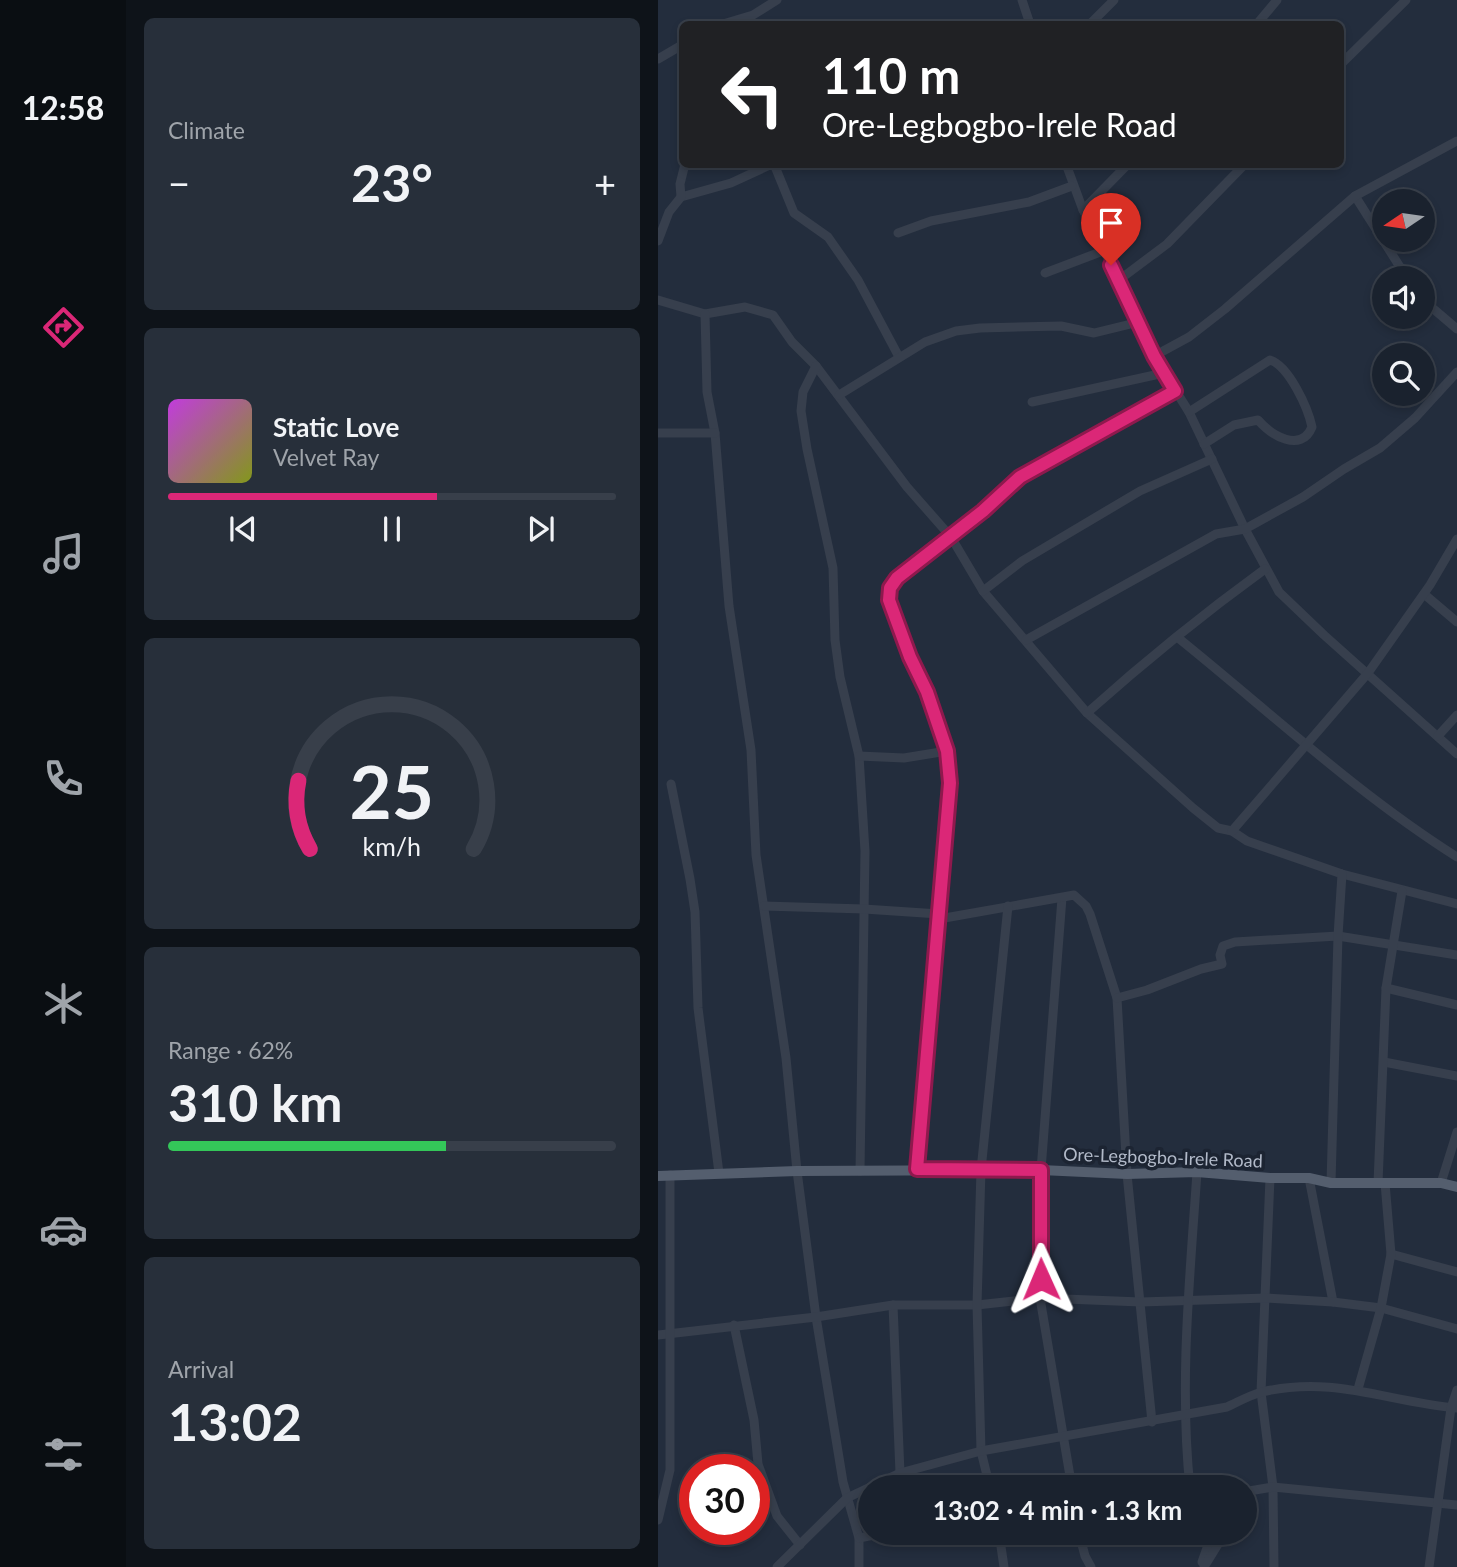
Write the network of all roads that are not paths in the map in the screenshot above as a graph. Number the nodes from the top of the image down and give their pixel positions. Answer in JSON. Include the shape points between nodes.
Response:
{"nodes":[{"id":1,"x":777,"y":0,"type":"edge"},
{"id":2,"x":1022,"y":0,"type":"edge"},
{"id":3,"x":1114,"y":0,"type":"edge"},
{"id":4,"x":1277,"y":0,"type":"edge"},
{"id":5,"x":1406,"y":0,"type":"edge"},
{"id":6,"x":733,"y":21,"type":"edge"},
{"id":7,"x":1029,"y":21,"type":"edge"},
{"id":8,"x":1093,"y":21,"type":"edge"},
{"id":9,"x":1260,"y":21,"type":"edge"},
{"id":10,"x":679,"y":48,"type":"edge"},
{"id":11,"x":658,"y":60,"type":"edge"},
{"id":12,"x":1344,"y":61,"type":"edge"},
{"id":13,"x":1457,"y":141,"type":"edge"},
{"id":14,"x":684,"y":168,"type":"edge"},
{"id":15,"x":764,"y":168,"type":"edge"},
{"id":16,"x":775,"y":168,"type":"edge"},
{"id":17,"x":1067,"y":168,"type":"edge"},
{"id":18,"x":1124,"y":168,"type":"edge"},
{"id":19,"x":1241,"y":168,"type":"edge"},
{"id":20,"x":1072,"y":186,"type":"junction"},
{"id":21,"x":1355,"y":196,"type":"junction"},
{"id":22,"x":681,"y":197,"type":"junction"},
{"id":23,"x":1083,"y":210,"type":"junction"},
{"id":24,"x":661,"y":227,"type":"edge"},
{"id":25,"x":898,"y":233,"type":"dead end"},
{"id":26,"x":658,"y":242,"type":"edge"},
{"id":27,"x":1103,"y":251,"type":"junction"},
{"id":28,"x":1399,"y":266,"type":"edge"},
{"id":29,"x":1045,"y":273,"type":"dead end"},
{"id":30,"x":1119,"y":280,"type":"junction"},
{"id":31,"x":658,"y":300,"type":"edge"},
{"id":32,"x":1435,"y":310,"type":"edge"},
{"id":33,"x":705,"y":314,"type":"junction"},
{"id":34,"x":1139,"y":322,"type":"junction"},
{"id":35,"x":1457,"y":329,"type":"edge"},
{"id":36,"x":1154,"y":356,"type":"junction"},
{"id":37,"x":899,"y":357,"type":"junction"},
{"id":38,"x":816,"y":366,"type":"junction"},
{"id":39,"x":1457,"y":372,"type":"edge"},
{"id":40,"x":1164,"y":373,"type":"junction"},
{"id":41,"x":1175,"y":391,"type":"junction"},
{"id":42,"x":839,"y":395,"type":"junction"},
{"id":43,"x":1032,"y":402,"type":"dead end"},
{"id":44,"x":1189,"y":412,"type":"junction"},
{"id":45,"x":658,"y":433,"type":"edge"},
{"id":46,"x":715,"y":433,"type":"junction"},
{"id":47,"x":1204,"y":444,"type":"junction"},
{"id":48,"x":1212,"y":459,"type":"junction"},
{"id":49,"x":1245,"y":529,"type":"junction"},
{"id":50,"x":950,"y":537,"type":"junction"},
{"id":51,"x":1457,"y":539,"type":"edge"},
{"id":52,"x":1265,"y":569,"type":"junction"},
{"id":53,"x":983,"y":591,"type":"junction"},
{"id":54,"x":1424,"y":594,"type":"junction"},
{"id":55,"x":1457,"y":622,"type":"edge"},
{"id":56,"x":1177,"y":637,"type":"junction"},
{"id":57,"x":1026,"y":640,"type":"junction"},
{"id":58,"x":1368,"y":673,"type":"junction"},
{"id":59,"x":1087,"y":713,"type":"junction"},
{"id":60,"x":1457,"y":715,"type":"edge"},
{"id":61,"x":1438,"y":736,"type":"junction"},
{"id":62,"x":1305,"y":744,"type":"junction"},
{"id":63,"x":947,"y":751,"type":"junction"},
{"id":64,"x":1457,"y":754,"type":"edge"},
{"id":65,"x":859,"y":756,"type":"junction"},
{"id":66,"x":671,"y":784,"type":"dead end"},
{"id":67,"x":1232,"y":831,"type":"junction"},
{"id":68,"x":1457,"y":857,"type":"edge"},
{"id":69,"x":1342,"y":874,"type":"junction"},
{"id":70,"x":1402,"y":891,"type":"junction"},
{"id":71,"x":1062,"y":898,"type":"junction"},
{"id":72,"x":1457,"y":904,"type":"edge"},
{"id":73,"x":764,"y":906,"type":"junction"},
{"id":74,"x":1008,"y":906,"type":"junction"},
{"id":75,"x":864,"y":909,"type":"junction"},
{"id":76,"x":939,"y":917,"type":"junction"},
{"id":77,"x":1338,"y":936,"type":"junction"},
{"id":78,"x":1391,"y":946,"type":"junction"},
{"id":79,"x":1457,"y":955,"type":"edge"},
{"id":80,"x":1385,"y":988,"type":"junction"},
{"id":81,"x":1117,"y":998,"type":"junction"},
{"id":82,"x":1457,"y":1005,"type":"edge"},
{"id":83,"x":1384,"y":1062,"type":"junction"},
{"id":84,"x":1457,"y":1076,"type":"edge"},
{"id":85,"x":1457,"y":1132,"type":"edge"},
{"id":86,"x":917,"y":1169,"type":"junction"},
{"id":87,"x":981,"y":1170,"type":"junction"},
{"id":88,"x":1041,"y":1170,"type":"junction"},
{"id":89,"x":797,"y":1171,"type":"junction"},
{"id":90,"x":860,"y":1171,"type":"junction"},
{"id":91,"x":1198,"y":1172,"type":"junction"},
{"id":92,"x":719,"y":1173,"type":"junction"},
{"id":93,"x":1127,"y":1174,"type":"junction"},
{"id":94,"x":664,"y":1176,"type":"edge"},
{"id":95,"x":1270,"y":1178,"type":"junction"},
{"id":96,"x":1309,"y":1178,"type":"junction"},
{"id":97,"x":1331,"y":1183,"type":"junction"},
{"id":98,"x":1382,"y":1183,"type":"junction"},
{"id":99,"x":1441,"y":1183,"type":"junction"},
{"id":100,"x":1457,"y":1187,"type":"edge"},
{"id":101,"x":1391,"y":1254,"type":"junction"},
{"id":102,"x":1457,"y":1272,"type":"edge"},
{"id":103,"x":1040,"y":1298,"type":"junction"},
{"id":104,"x":1266,"y":1298,"type":"junction"},
{"id":105,"x":1188,"y":1300,"type":"junction"},
{"id":106,"x":1141,"y":1302,"type":"junction"},
{"id":107,"x":1333,"y":1302,"type":"junction"},
{"id":108,"x":893,"y":1305,"type":"junction"},
{"id":109,"x":977,"y":1305,"type":"junction"},
{"id":110,"x":1381,"y":1308,"type":"junction"},
{"id":111,"x":816,"y":1317,"type":"junction"},
{"id":112,"x":734,"y":1325,"type":"junction"},
{"id":113,"x":1457,"y":1329,"type":"edge"},
{"id":114,"x":670,"y":1332,"type":"junction"},
{"id":115,"x":658,"y":1335,"type":"edge"},
{"id":116,"x":1358,"y":1389,"type":"junction"},
{"id":117,"x":1457,"y":1390,"type":"edge"},
{"id":118,"x":1261,"y":1392,"type":"junction"},
{"id":119,"x":1454,"y":1408,"type":"edge"},
{"id":120,"x":1186,"y":1415,"type":"junction"},
{"id":121,"x":1152,"y":1422,"type":"junction"},
{"id":122,"x":658,"y":1426,"type":"edge"},
{"id":123,"x":670,"y":1427,"type":"junction"},
{"id":124,"x":1064,"y":1436,"type":"junction"},
{"id":125,"x":981,"y":1451,"type":"junction"},
{"id":126,"x":900,"y":1473,"type":"junction"},
{"id":127,"x":987,"y":1475,"type":"edge"},
{"id":128,"x":1070,"y":1475,"type":"edge"},
{"id":129,"x":1189,"y":1475,"type":"edge"},
{"id":130,"x":1273,"y":1487,"type":"junction"},
{"id":131,"x":1257,"y":1491,"type":"edge"},
{"id":132,"x":847,"y":1498,"type":"junction"},
{"id":133,"x":1438,"y":1504,"type":"junction"},
{"id":134,"x":1457,"y":1505,"type":"edge"},
{"id":135,"x":658,"y":1520,"type":"edge"},
{"id":136,"x":858,"y":1535,"type":"edge"},
{"id":137,"x":800,"y":1545,"type":"junction"},
{"id":138,"x":859,"y":1545,"type":"edge"},
{"id":139,"x":1001,"y":1545,"type":"edge"},
{"id":140,"x":1082,"y":1545,"type":"edge"},
{"id":141,"x":1206,"y":1545,"type":"edge"},
{"id":142,"x":1217,"y":1545,"type":"edge"},
{"id":143,"x":777,"y":1567,"type":"edge"},
{"id":144,"x":859,"y":1567,"type":"edge"},
{"id":145,"x":1004,"y":1567,"type":"edge"},
{"id":146,"x":1091,"y":1567,"type":"edge"},
{"id":147,"x":1202,"y":1567,"type":"edge"},
{"id":148,"x":1274,"y":1567,"type":"edge"},
{"id":149,"x":1429,"y":1567,"type":"edge"}],
"edges":[{"from":1,"to":6,"type":"street"},
{"from":2,"to":7,"type":"street"},
{"from":3,"to":8,"type":"street"},
{"from":4,"to":9,"type":"street"},
{"from":5,"to":12,"type":"street"},
{"from":10,"to":11,"type":"street"},
{"from":13,"to":21,"type":"street"},
{"from":14,"to":22,"type":"street"},
{"from":15,"to":22,"type":"street"},
{"from":16,"to":37,"type":"street","via":[[794,213],[828,237],[858,280]]},
{"from":17,"to":20,"type":"street"},
{"from":18,"to":23,"type":"street"},
{"from":19,"to":30,"type":"street","via":[[1167,244]]},
{"from":20,"to":23,"type":"street"},
{"from":20,"to":25,"type":"street","via":[[1029,202],[931,220]]},
{"from":21,"to":28,"type":"street"},
{"from":21,"to":36,"type":"street","via":[[1225,309]]},
{"from":22,"to":24,"type":"street"},
{"from":23,"to":27,"type":"street"},
{"from":24,"to":26,"type":"street"},
{"from":27,"to":29,"type":"street"},
{"from":27,"to":30,"type":"street"},
{"from":30,"to":34,"type":"street"},
{"from":31,"to":33,"type":"street"},
{"from":32,"to":35,"type":"street"},
{"from":33,"to":38,"type":"street","via":[[745,307],[768,313]]},
{"from":33,"to":46,"type":"street","via":[[707,392]]},
{"from":34,"to":36,"type":"street"},
{"from":34,"to":37,"type":"street","via":[[1094,333],[1061,326],[956,331]]},
{"from":36,"to":40,"type":"street"},
{"from":37,"to":42,"type":"street"},
{"from":38,"to":42,"type":"street"},
{"from":38,"to":65,"type":"street","via":[[803,392],[803,430],[833,568],[840,677]]},
{"from":39,"to":49,"type":"street","via":[[1380,448]]},
{"from":40,"to":41,"type":"street"},
{"from":40,"to":43,"type":"street"},
{"from":41,"to":44,"type":"street"},
{"from":41,"to":50,"type":"street","via":[[1020,477]]},
{"from":42,"to":50,"type":"street"},
{"from":44,"to":47,"type":"street"},
{"from":44,"to":47,"type":"street","via":[[1270,360],[1279,365],[1304,400],[1312,427],[1298,441],[1276,436],[1258,420],[1234,425]]},
{"from":45,"to":46,"type":"street"},
{"from":46,"to":73,"type":"street","via":[[729,606],[751,750]]},
{"from":47,"to":48,"type":"street"},
{"from":48,"to":49,"type":"street"},
{"from":48,"to":53,"type":"street","via":[[1140,491],[1022,561]]},
{"from":49,"to":52,"type":"street"},
{"from":49,"to":57,"type":"street","via":[[1216,534]]},
{"from":50,"to":53,"type":"street"},
{"from":50,"to":63,"type":"street","via":[[897,578],[889,594]]},
{"from":51,"to":54,"type":"street"},
{"from":52,"to":56,"type":"street"},
{"from":52,"to":58,"type":"street","via":[[1279,592]]},
{"from":53,"to":57,"type":"street"},
{"from":54,"to":55,"type":"street"},
{"from":54,"to":58,"type":"street"},
{"from":56,"to":59,"type":"street"},
{"from":56,"to":62,"type":"street"},
{"from":57,"to":59,"type":"street"},
{"from":58,"to":61,"type":"street"},
{"from":58,"to":62,"type":"street"},
{"from":59,"to":67,"type":"street","via":[[1192,808],[1218,828]]},
{"from":60,"to":61,"type":"street"},
{"from":61,"to":64,"type":"street"},
{"from":62,"to":67,"type":"street"},
{"from":62,"to":68,"type":"street"},
{"from":63,"to":65,"type":"street","via":[[904,758]]},
{"from":63,"to":76,"type":"street","via":[[949,803]]},
{"from":65,"to":75,"type":"street"},
{"from":66,"to":92,"type":"street","via":[[695,912],[698,1007]]},
{"from":67,"to":69,"type":"street","via":[[1247,841]]},
{"from":69,"to":70,"type":"street"},
{"from":69,"to":77,"type":"street"},
{"from":70,"to":72,"type":"street"},
{"from":70,"to":78,"type":"street"},
{"from":71,"to":74,"type":"street"},
{"from":71,"to":81,"type":"street","via":[[1074,895],[1086,906]]},
{"from":71,"to":88,"type":"street"},
{"from":73,"to":75,"type":"street"},
{"from":73,"to":89,"type":"street"},
{"from":74,"to":76,"type":"street"},
{"from":74,"to":87,"type":"street"},
{"from":75,"to":76,"type":"street"},
{"from":75,"to":90,"type":"street"},
{"from":76,"to":86,"type":"street"},
{"from":77,"to":78,"type":"street"},
{"from":77,"to":81,"type":"street","via":[[1227,944],[1221,951],[1222,964]]},
{"from":77,"to":97,"type":"street"},
{"from":78,"to":79,"type":"street"},
{"from":78,"to":80,"type":"street"},
{"from":80,"to":82,"type":"street"},
{"from":80,"to":83,"type":"street"},
{"from":81,"to":93,"type":"street"},
{"from":83,"to":84,"type":"street"},
{"from":83,"to":98,"type":"street"},
{"from":85,"to":99,"type":"street"},
{"from":86,"to":87,"type":"main road","name":"Ore-Legbogbo-Irele Road"},
{"from":86,"to":90,"type":"main road","name":"Ore-Legbogbo-Irele Road"},
{"from":87,"to":88,"type":"main road","name":"Ore-Legbogbo-Irele Road"},
{"from":87,"to":109,"type":"street"},
{"from":88,"to":93,"type":"main road","name":"Ore-Legbogbo-Irele Road"},
{"from":88,"to":103,"type":"street"},
{"from":89,"to":90,"type":"main road","name":"Ore-Legbogbo-Irele Road"},
{"from":89,"to":92,"type":"main road","name":"Ore-Legbogbo-Irele Road"},
{"from":89,"to":111,"type":"street"},
{"from":91,"to":93,"type":"main road","name":"Ore-Legbogbo-Irele Road"},
{"from":91,"to":95,"type":"main road","name":"Ore-Legbogbo-Irele Road"},
{"from":91,"to":105,"type":"street"},
{"from":92,"to":94,"type":"main road","name":"Ore-Legbogbo-Irele Road"},
{"from":93,"to":106,"type":"street"},
{"from":94,"to":114,"type":"street"},
{"from":95,"to":96,"type":"main road","name":"Ore-Legbogbo-Irele Road"},
{"from":95,"to":104,"type":"street"},
{"from":96,"to":97,"type":"main road","name":"Ore-Legbogbo-Irele Road"},
{"from":96,"to":107,"type":"street"},
{"from":97,"to":98,"type":"main road","name":"Ore-Legbogbo-Irele Road"},
{"from":98,"to":99,"type":"main road","name":"Ore-Legbogbo-Irele Road"},
{"from":98,"to":101,"type":"street"},
{"from":99,"to":100,"type":"main road","name":"Ore-Legbogbo-Irele Road"},
{"from":101,"to":102,"type":"street"},
{"from":101,"to":110,"type":"street"},
{"from":103,"to":106,"type":"street"},
{"from":103,"to":109,"type":"street"},
{"from":103,"to":124,"type":"street"},
{"from":104,"to":105,"type":"street"},
{"from":104,"to":107,"type":"street"},
{"from":104,"to":118,"type":"street"},
{"from":105,"to":106,"type":"street"},
{"from":105,"to":120,"type":"street"},
{"from":106,"to":121,"type":"street"},
{"from":107,"to":110,"type":"street"},
{"from":108,"to":109,"type":"street"},
{"from":108,"to":111,"type":"street"},
{"from":108,"to":126,"type":"street"},
{"from":109,"to":125,"type":"street"},
{"from":110,"to":113,"type":"street"},
{"from":110,"to":116,"type":"street"},
{"from":111,"to":112,"type":"street"},
{"from":111,"to":132,"type":"street"},
{"from":112,"to":114,"type":"street"},
{"from":112,"to":137,"type":"street","via":[[754,1420],[758,1464],[777,1516]]},
{"from":114,"to":115,"type":"street"},
{"from":114,"to":123,"type":"street"},
{"from":116,"to":118,"type":"street","via":[[1309,1386]]},
{"from":116,"to":119,"type":"street"},
{"from":117,"to":119,"type":"street"},
{"from":118,"to":120,"type":"street","via":[[1227,1407]]},
{"from":118,"to":130,"type":"street"},
{"from":119,"to":133,"type":"street"},
{"from":120,"to":121,"type":"street"},
{"from":120,"to":129,"type":"street"},
{"from":121,"to":124,"type":"street"},
{"from":122,"to":123,"type":"street"},
{"from":123,"to":135,"type":"street","via":[[670,1469]]},
{"from":124,"to":125,"type":"street"},
{"from":124,"to":128,"type":"street"},
{"from":125,"to":126,"type":"street"},
{"from":125,"to":127,"type":"street"},
{"from":126,"to":132,"type":"street"},
{"from":130,"to":131,"type":"street"},
{"from":130,"to":133,"type":"street"},
{"from":130,"to":148,"type":"street"},
{"from":132,"to":136,"type":"street"},
{"from":132,"to":137,"type":"street"},
{"from":133,"to":134,"type":"street"},
{"from":133,"to":149,"type":"street"},
{"from":137,"to":143,"type":"street"},
{"from":138,"to":144,"type":"street"},
{"from":139,"to":145,"type":"street"},
{"from":140,"to":146,"type":"street"},
{"from":141,"to":147,"type":"street"},
{"from":142,"to":147,"type":"street"}]}
